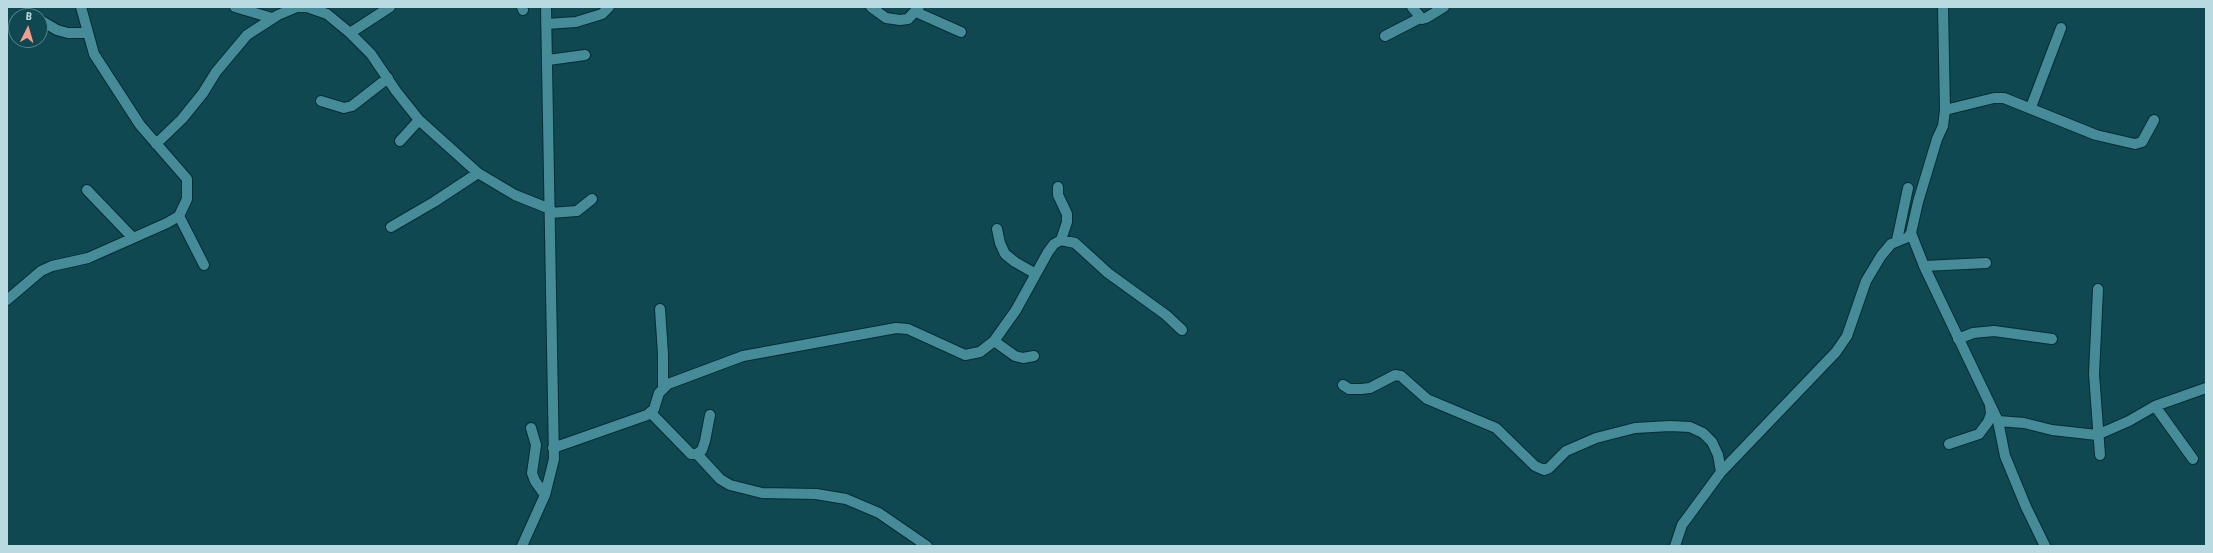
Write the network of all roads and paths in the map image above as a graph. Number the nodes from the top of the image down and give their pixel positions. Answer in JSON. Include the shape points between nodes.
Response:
{"nodes":[{"id":1,"x":81,"y":7,"type":"edge"},
{"id":2,"x":235,"y":7,"type":"edge"},
{"id":3,"x":307,"y":7,"type":"edge"},
{"id":4,"x":390,"y":7,"type":"edge"},
{"id":5,"x":546,"y":7,"type":"edge"},
{"id":6,"x":609,"y":7,"type":"edge"},
{"id":7,"x":871,"y":7,"type":"edge"},
{"id":8,"x":1412,"y":7,"type":"edge"},
{"id":9,"x":1444,"y":7,"type":"edge"},
{"id":10,"x":1943,"y":7,"type":"edge"},
{"id":11,"x":917,"y":10,"type":"edge"},
{"id":12,"x":272,"y":18,"type":"junction"},
{"id":13,"x":1420,"y":18,"type":"junction"},
{"id":14,"x":546,"y":24,"type":"junction"},
{"id":15,"x":48,"y":25,"type":"edge"},
{"id":16,"x":2061,"y":28,"type":"dead end"},
{"id":17,"x":961,"y":32,"type":"dead end"},
{"id":18,"x":87,"y":33,"type":"junction"},
{"id":19,"x":350,"y":33,"type":"junction"},
{"id":20,"x":1385,"y":36,"type":"dead end"},
{"id":21,"x":586,"y":55,"type":"dead end"},
{"id":22,"x":548,"y":60,"type":"junction"},
{"id":23,"x":388,"y":78,"type":"junction"},
{"id":24,"x":322,"y":101,"type":"dead end"},
{"id":25,"x":2031,"y":107,"type":"junction"},
{"id":26,"x":1945,"y":110,"type":"junction"},
{"id":27,"x":419,"y":120,"type":"junction"},
{"id":28,"x":2154,"y":120,"type":"dead end"},
{"id":29,"x":400,"y":141,"type":"dead end"},
{"id":30,"x":156,"y":144,"type":"junction"},
{"id":31,"x":478,"y":173,"type":"junction"},
{"id":32,"x":1058,"y":187,"type":"dead end"},
{"id":33,"x":1908,"y":188,"type":"dead end"},
{"id":34,"x":87,"y":190,"type":"dead end"},
{"id":35,"x":592,"y":199,"type":"dead end"},
{"id":36,"x":550,"y":211,"type":"junction"},
{"id":37,"x":179,"y":216,"type":"junction"},
{"id":38,"x":391,"y":227,"type":"dead end"},
{"id":39,"x":997,"y":229,"type":"dead end"},
{"id":40,"x":1911,"y":233,"type":"junction"},
{"id":41,"x":133,"y":238,"type":"junction"},
{"id":42,"x":1061,"y":240,"type":"junction"},
{"id":43,"x":1897,"y":240,"type":"junction"},
{"id":44,"x":1986,"y":263,"type":"dead end"},
{"id":45,"x":204,"y":265,"type":"dead end"},
{"id":46,"x":1924,"y":266,"type":"junction"},
{"id":47,"x":1036,"y":274,"type":"junction"},
{"id":48,"x":2098,"y":289,"type":"dead end"},
{"id":49,"x":7,"y":300,"type":"edge"},
{"id":50,"x":660,"y":309,"type":"dead end"},
{"id":51,"x":1182,"y":330,"type":"dead end"},
{"id":52,"x":1958,"y":339,"type":"junction"},
{"id":53,"x":2052,"y":339,"type":"dead end"},
{"id":54,"x":994,"y":340,"type":"junction"},
{"id":55,"x":1034,"y":356,"type":"dead end"},
{"id":56,"x":1343,"y":385,"type":"dead end"},
{"id":57,"x":2206,"y":388,"type":"edge"},
{"id":58,"x":663,"y":389,"type":"junction"},
{"id":59,"x":1990,"y":401,"type":"junction"},
{"id":60,"x":2155,"y":406,"type":"junction"},
{"id":61,"x":651,"y":413,"type":"junction"},
{"id":62,"x":710,"y":415,"type":"dead end"},
{"id":63,"x":1998,"y":421,"type":"junction"},
{"id":64,"x":531,"y":428,"type":"dead end"},
{"id":65,"x":2097,"y":435,"type":"junction"},
{"id":66,"x":1949,"y":444,"type":"dead end"},
{"id":67,"x":554,"y":448,"type":"junction"},
{"id":68,"x":697,"y":454,"type":"junction"},
{"id":69,"x":2100,"y":455,"type":"dead end"},
{"id":70,"x":2193,"y":459,"type":"dead end"},
{"id":71,"x":1721,"y":472,"type":"junction"},
{"id":72,"x":545,"y":495,"type":"junction"},
{"id":73,"x":522,"y":546,"type":"edge"},
{"id":74,"x":927,"y":546,"type":"edge"},
{"id":75,"x":1675,"y":546,"type":"edge"},
{"id":76,"x":2045,"y":546,"type":"edge"}],
"edges":[{"from":1,"to":18,"type":"street"},
{"from":2,"to":12,"type":"street"},
{"from":3,"to":12,"type":"street","via":[[297,7]]},
{"from":3,"to":19,"type":"street","via":[[327,14]]},
{"from":4,"to":19,"type":"street"},
{"from":5,"to":14,"type":"street"},
{"from":6,"to":14,"type":"street","via":[[602,14],[576,22]]},
{"from":7,"to":11,"type":"street","via":[[886,18],[900,20],[908,19]]},
{"from":8,"to":13,"type":"street"},
{"from":9,"to":13,"type":"street","via":[[1426,18]]},
{"from":10,"to":26,"type":"street"},
{"from":11,"to":17,"type":"street"},
{"from":12,"to":30,"type":"street","via":[[238,43],[182,119]]},
{"from":13,"to":20,"type":"street"},
{"from":14,"to":22,"type":"street"},
{"from":15,"to":18,"type":"street","via":[[68,33]]},
{"from":16,"to":25,"type":"street"},
{"from":18,"to":30,"type":"street","via":[[94,54],[116,90]]},
{"from":19,"to":23,"type":"street","via":[[371,54]]},
{"from":21,"to":22,"type":"street"},
{"from":22,"to":36,"type":"street"},
{"from":23,"to":24,"type":"street","via":[[352,106],[344,108]]},
{"from":23,"to":27,"type":"street"},
{"from":25,"to":26,"type":"street","via":[[1998,98]]},
{"from":25,"to":28,"type":"street","via":[[2096,135],[2135,144],[2142,142]]},
{"from":26,"to":40,"type":"street","via":[[1943,126],[1918,202]]},
{"from":27,"to":29,"type":"street"},
{"from":27,"to":31,"type":"street"},
{"from":30,"to":37,"type":"street","via":[[187,179],[187,199]]},
{"from":31,"to":36,"type":"street","via":[[515,195]]},
{"from":31,"to":38,"type":"street"},
{"from":32,"to":42,"type":"street","via":[[1058,195],[1067,214]]},
{"from":33,"to":43,"type":"street"},
{"from":34,"to":41,"type":"street"},
{"from":35,"to":36,"type":"street","via":[[577,211]]},
{"from":36,"to":67,"type":"street"},
{"from":37,"to":41,"type":"street"},
{"from":37,"to":45,"type":"street"},
{"from":39,"to":47,"type":"street","via":[[1005,254]]},
{"from":40,"to":43,"type":"street","via":[[1908,237]]},
{"from":40,"to":46,"type":"street"},
{"from":41,"to":49,"type":"street","via":[[88,258],[41,271]]},
{"from":42,"to":47,"type":"street","via":[[1054,244]]},
{"from":42,"to":51,"type":"street","via":[[1075,243],[1108,273],[1166,315]]},
{"from":43,"to":71,"type":"street","via":[[1881,256],[1866,281],[1847,336],[1836,352]]},
{"from":44,"to":46,"type":"street"},
{"from":46,"to":52,"type":"street"},
{"from":47,"to":54,"type":"street","via":[[1016,310]]},
{"from":48,"to":65,"type":"street","via":[[2094,374]]},
{"from":50,"to":58,"type":"street"},
{"from":52,"to":53,"type":"street","via":[[1973,332],[1994,331]]},
{"from":52,"to":59,"type":"street"},
{"from":54,"to":55,"type":"street","via":[[1015,356]]},
{"from":54,"to":58,"type":"street","via":[[980,352],[965,355],[908,329],[870,331],[743,356],[668,384]]},
{"from":56,"to":71,"type":"street","via":[[1349,389],[1361,390],[1395,375],[1401,376],[1427,399],[1496,428],[1535,466],[1544,470],[1566,451],[1596,438],[1635,428],[1670,426],[1690,427],[1703,433],[1712,442],[1718,455]]},
{"from":57,"to":60,"type":"street"},
{"from":58,"to":61,"type":"street"},
{"from":59,"to":63,"type":"street"},
{"from":59,"to":66,"type":"street","via":[[1991,414],[1979,434]]},
{"from":60,"to":65,"type":"street"},
{"from":60,"to":70,"type":"street"},
{"from":61,"to":67,"type":"street"},
{"from":61,"to":68,"type":"street","via":[[691,454]]},
{"from":62,"to":68,"type":"street","via":[[706,441]]},
{"from":63,"to":65,"type":"street"},
{"from":63,"to":76,"type":"street","via":[[2005,456]]},
{"from":64,"to":72,"type":"street","via":[[536,445],[532,473]]},
{"from":65,"to":69,"type":"street"},
{"from":67,"to":72,"type":"street","via":[[552,474]]},
{"from":68,"to":74,"type":"street","via":[[720,479],[730,485],[762,493],[816,494],[846,499],[879,513]]},
{"from":71,"to":75,"type":"street","via":[[1682,525]]},
{"from":72,"to":73,"type":"street"}]}
